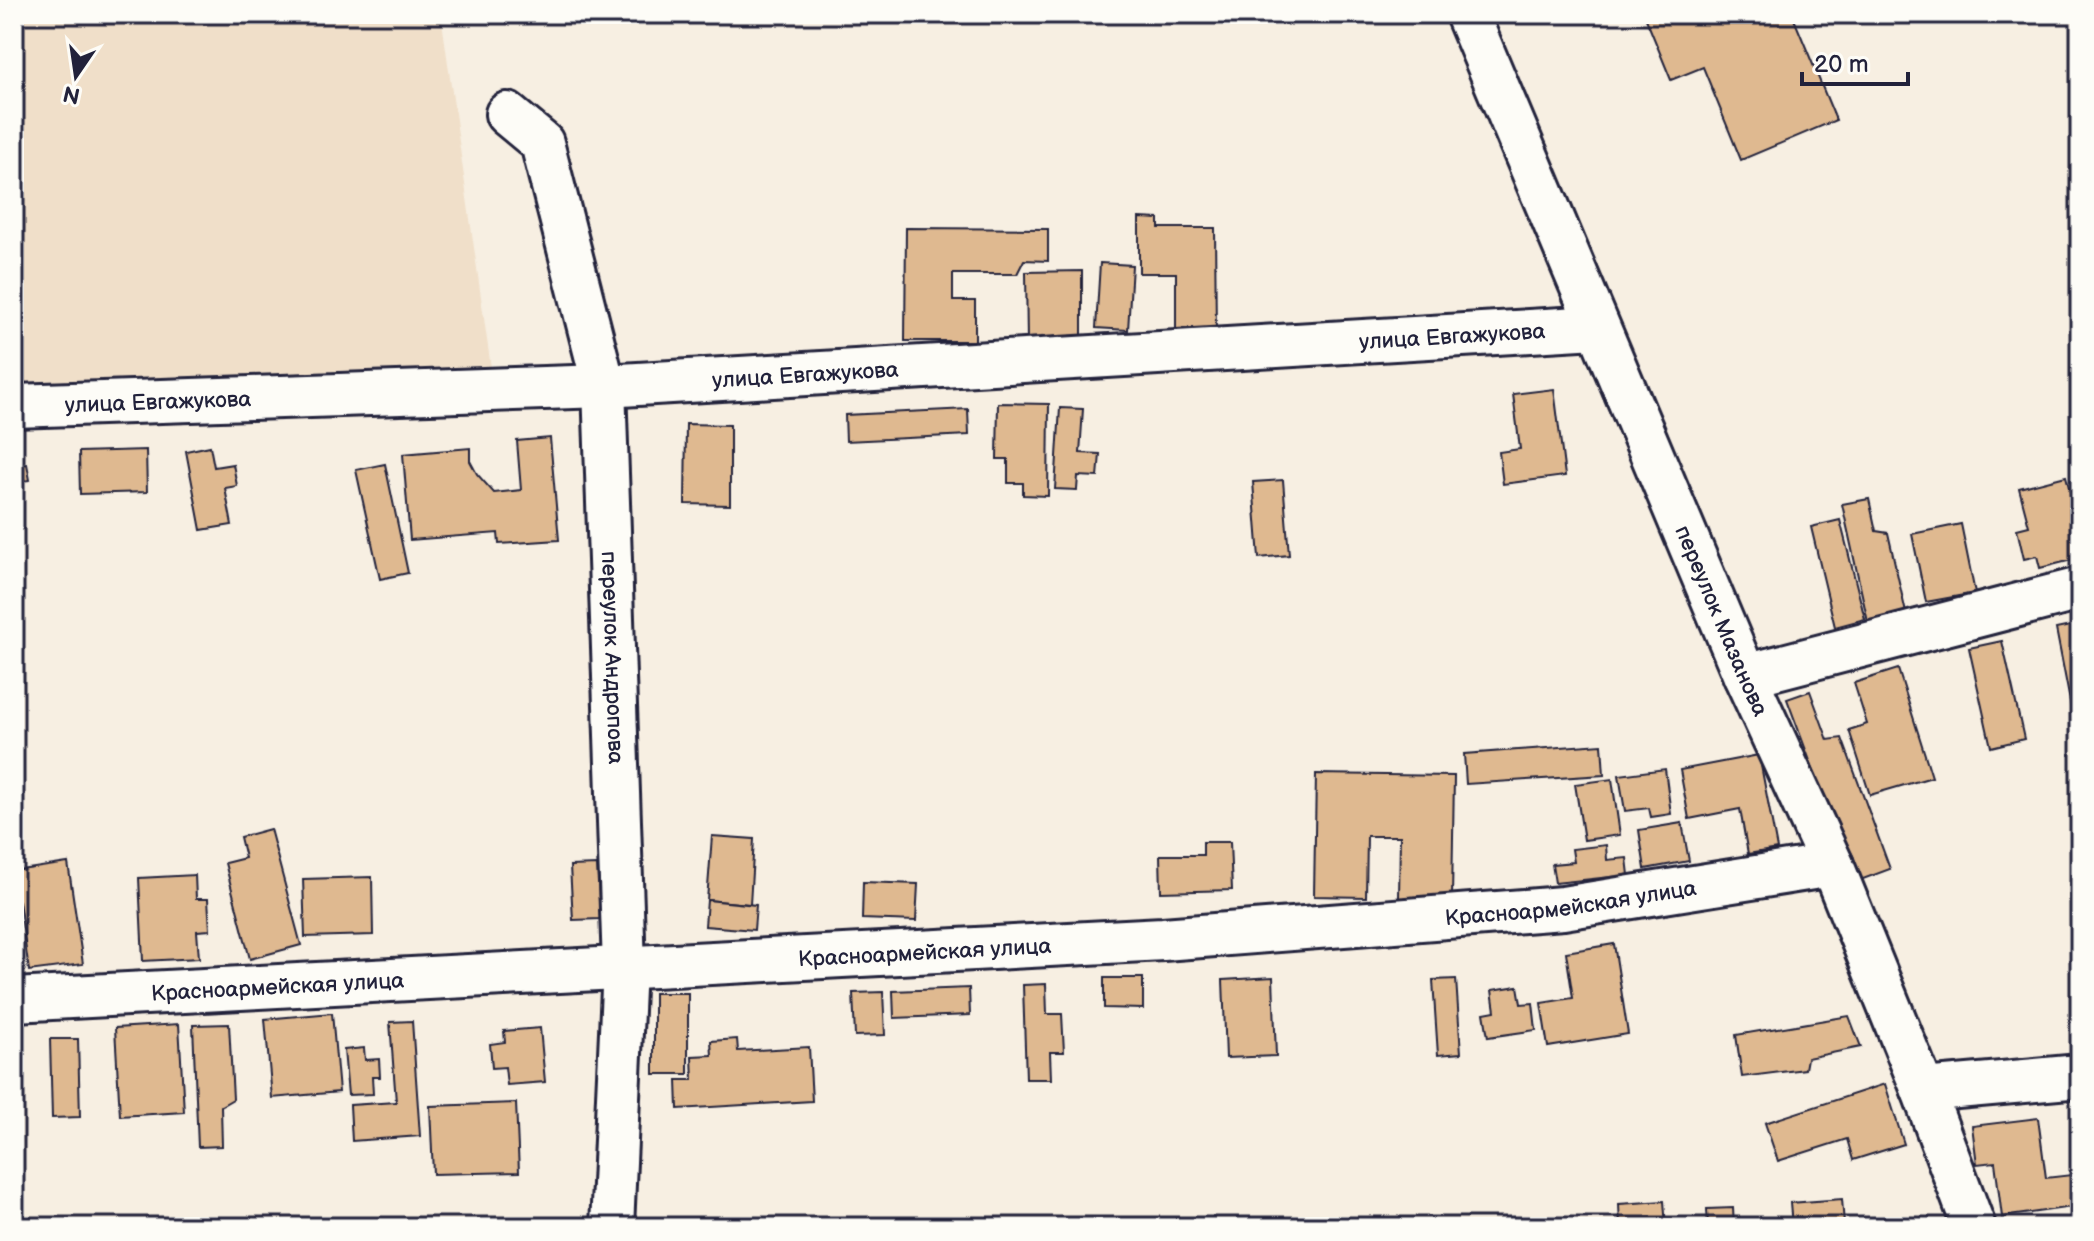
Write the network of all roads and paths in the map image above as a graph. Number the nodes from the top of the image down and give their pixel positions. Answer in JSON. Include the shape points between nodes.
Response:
{"nodes":[{"id":1,"x":1467,"y":14,"type":"edge"},
{"id":2,"x":507,"y":114,"type":"dead end"},
{"id":3,"x":1597,"y":327,"type":"junction"},
{"id":4,"x":604,"y":386,"type":"junction"},
{"id":5,"x":14,"y":406,"type":"edge"},
{"id":6,"x":2080,"y":589,"type":"edge"},
{"id":7,"x":1745,"y":676,"type":"junction"},
{"id":8,"x":1832,"y":865,"type":"junction"},
{"id":9,"x":624,"y":967,"type":"junction"},
{"id":10,"x":14,"y":1000,"type":"edge"},
{"id":11,"x":2080,"y":1076,"type":"edge"},
{"id":12,"x":1923,"y":1090,"type":"junction"},
{"id":13,"x":612,"y":1227,"type":"edge"},
{"id":14,"x":1974,"y":1227,"type":"edge"}],
"edges":[{"from":1,"to":3,"type":"street","name":"переулок Мазанова"},
{"from":2,"to":4,"type":"street","name":"переулок Андропова","via":[[542,143]]},
{"from":3,"to":4,"type":"street","name":"улица Евгажукова"},
{"from":3,"to":7,"type":"street","name":"переулок Мазанова"},
{"from":4,"to":5,"type":"street","name":"улица Евгажукова"},
{"from":4,"to":9,"type":"street","name":"переулок Андропова"},
{"from":6,"to":7,"type":"street"},
{"from":7,"to":8,"type":"street","name":"переулок Мазанова"},
{"from":8,"to":9,"type":"street","name":"Красноармейская улица","via":[[1563,908],[1163,939]]},
{"from":8,"to":12,"type":"street","name":"переулок Мазанова"},
{"from":9,"to":10,"type":"street","name":"Красноармейская улица"},
{"from":9,"to":13,"type":"street","name":"переулок Андропова"},
{"from":11,"to":12,"type":"street"},
{"from":12,"to":14,"type":"street","name":"переулок Мазанова"}]}
